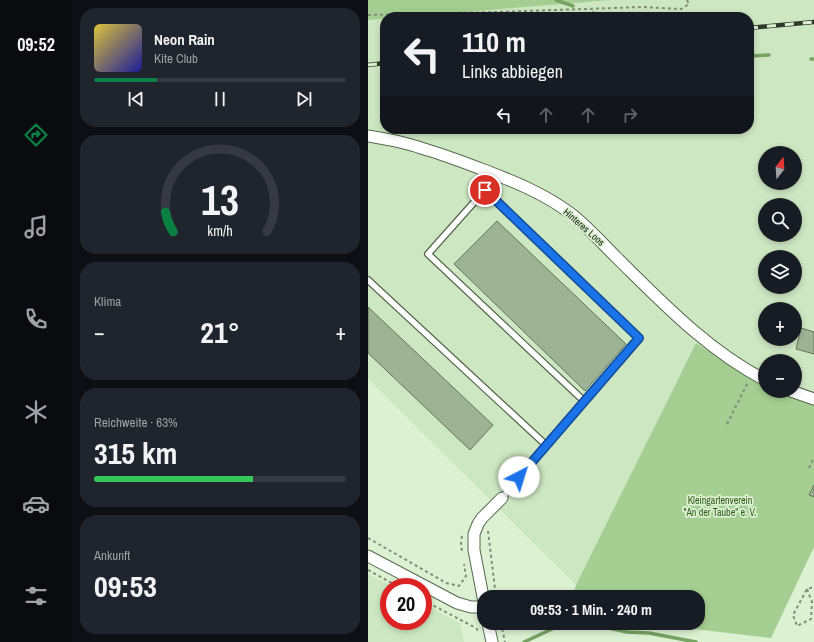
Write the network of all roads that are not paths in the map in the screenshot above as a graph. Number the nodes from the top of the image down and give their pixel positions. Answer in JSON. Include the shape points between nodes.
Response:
{"nodes":[{"id":1,"x":368,"y":136,"type":"edge"},
{"id":2,"x":368,"y":280,"type":"edge"},
{"id":3,"x":758,"y":376,"type":"edge"},
{"id":4,"x":802,"y":395,"type":"edge"},
{"id":5,"x":814,"y":399,"type":"edge"},
{"id":6,"x":584,"y":400,"type":"junction"},
{"id":7,"x":546,"y":446,"type":"junction"},
{"id":8,"x":502,"y":498,"type":"joint"},
{"id":9,"x":368,"y":556,"type":"edge"},
{"id":10,"x":482,"y":590,"type":"edge"},
{"id":11,"x":477,"y":607,"type":"edge"},
{"id":12,"x":490,"y":630,"type":"edge"},
{"id":13,"x":492,"y":641,"type":"edge"}],
"edges":[{"from":1,"to":3,"type":"street","name":"Hinteres Loos","via":[[413,145],[454,158],[518,183],[556,204],[578,220],[695,332],[729,359]]},
{"from":2,"to":7,"type":"lane"},
{"from":4,"to":5,"type":"street"},
{"from":6,"to":6,"type":"lane","via":[[428,254],[485,190],[639,338]]},
{"from":6,"to":7,"type":"lane"},
{"from":7,"to":8,"type":"lane"},
{"from":8,"to":10,"type":"street","via":[[478,524],[474,534],[474,550]]},
{"from":9,"to":11,"type":"street","via":[[457,603]]},
{"from":12,"to":13,"type":"street"}]}
